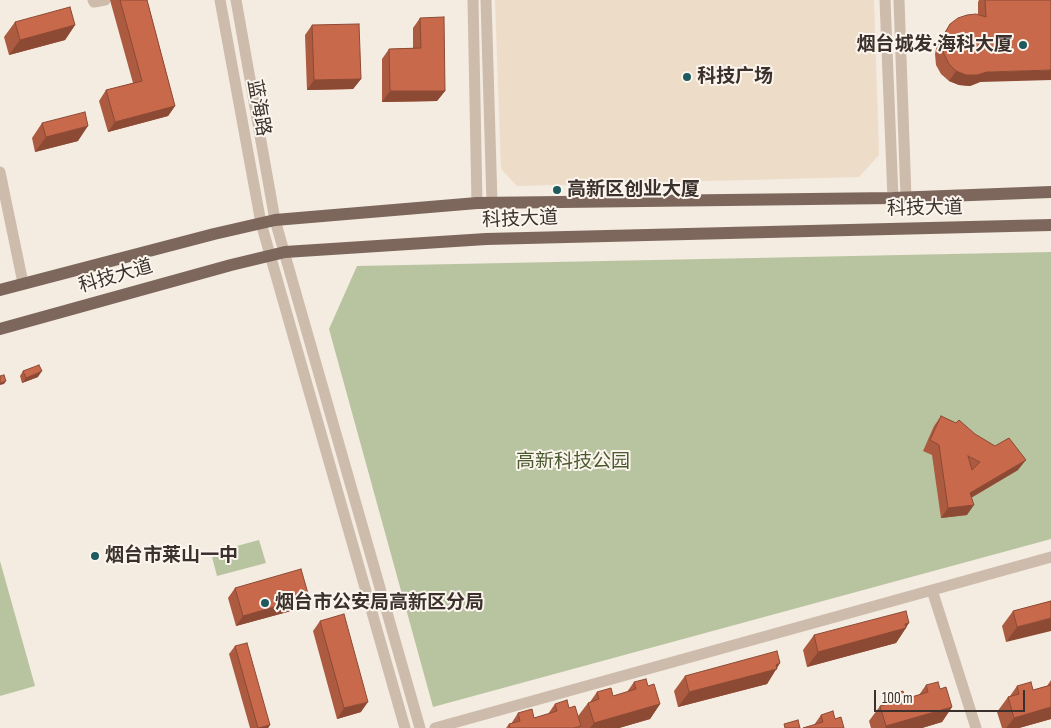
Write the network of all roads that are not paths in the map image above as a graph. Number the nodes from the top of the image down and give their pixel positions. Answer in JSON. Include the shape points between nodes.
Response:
{"nodes":[{"id":1,"x":93,"y":0,"type":"edge"},
{"id":2,"x":105,"y":0,"type":"edge"},
{"id":3,"x":220,"y":0,"type":"edge"},
{"id":4,"x":236,"y":0,"type":"edge"},
{"id":5,"x":473,"y":0,"type":"edge"},
{"id":6,"x":486,"y":0,"type":"edge"},
{"id":7,"x":885,"y":0,"type":"edge"},
{"id":8,"x":898,"y":0,"type":"edge"},
{"id":9,"x":0,"y":172,"type":"edge"},
{"id":10,"x":1051,"y":192,"type":"edge"},
{"id":11,"x":893,"y":198,"type":"junction"},
{"id":12,"x":906,"y":198,"type":"junction"},
{"id":13,"x":477,"y":203,"type":"junction"},
{"id":14,"x":492,"y":204,"type":"junction"},
{"id":15,"x":275,"y":220,"type":"junction"},
{"id":16,"x":261,"y":223,"type":"junction"},
{"id":17,"x":1051,"y":225,"type":"edge"},
{"id":18,"x":285,"y":252,"type":"junction"},
{"id":19,"x":270,"y":255,"type":"junction"},
{"id":20,"x":23,"y":283,"type":"junction"},
{"id":21,"x":0,"y":290,"type":"edge"},
{"id":22,"x":0,"y":329,"type":"edge"},
{"id":23,"x":1051,"y":556,"type":"edge"},
{"id":24,"x":932,"y":590,"type":"junction"},
{"id":25,"x":405,"y":728,"type":"edge"},
{"id":26,"x":420,"y":728,"type":"edge"},
{"id":27,"x":435,"y":728,"type":"edge"},
{"id":28,"x":976,"y":728,"type":"edge"}],
"edges":[{"from":1,"to":2,"type":"street"},
{"from":3,"to":16,"type":"street","name":"蓝海路"},
{"from":4,"to":15,"type":"street","name":"蓝海路"},
{"from":5,"to":13,"type":"street"},
{"from":6,"to":14,"type":"street"},
{"from":7,"to":11,"type":"street"},
{"from":8,"to":12,"type":"street"},
{"from":9,"to":20,"type":"street"},
{"from":10,"to":12,"type":"main road","name":"科技大道"},
{"from":11,"to":12,"type":"main road","name":"科技大道"},
{"from":11,"to":14,"type":"main road","name":"科技大道"},
{"from":13,"to":14,"type":"main road","name":"科技大道"},
{"from":13,"to":15,"type":"main road","name":"科技大道"},
{"from":15,"to":16,"type":"main road","name":"科技大道"},
{"from":15,"to":18,"type":"street","name":"蓝海路"},
{"from":16,"to":19,"type":"street","name":"蓝海路"},
{"from":16,"to":20,"type":"main road","name":"科技大道"},
{"from":17,"to":18,"type":"main road","name":"科技大道","via":[[486,239]]},
{"from":18,"to":19,"type":"main road","name":"科技大道"},
{"from":18,"to":26,"type":"street","name":"蓝海路"},
{"from":19,"to":22,"type":"main road","name":"科技大道"},
{"from":19,"to":25,"type":"street","name":"蓝海路"},
{"from":20,"to":21,"type":"main road","name":"科技大道"},
{"from":23,"to":24,"type":"street"},
{"from":24,"to":27,"type":"street"},
{"from":24,"to":28,"type":"street"}]}
